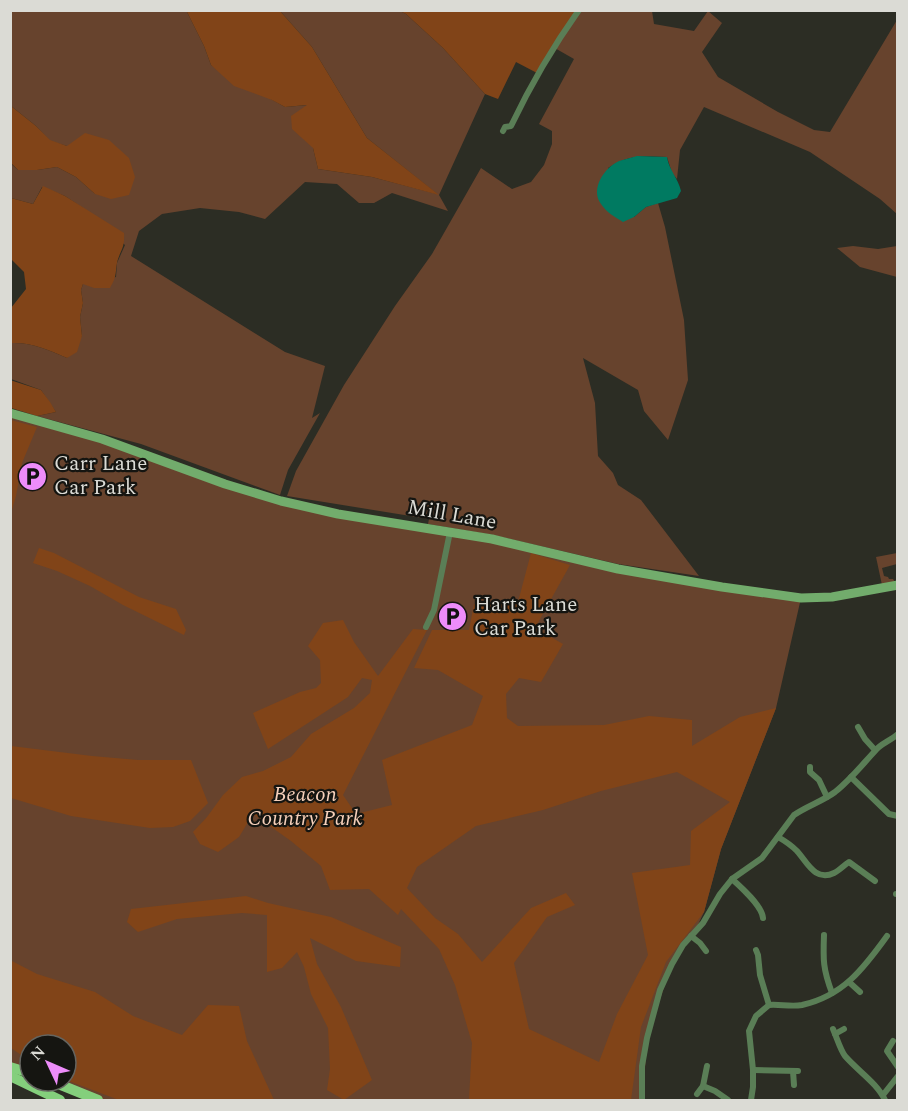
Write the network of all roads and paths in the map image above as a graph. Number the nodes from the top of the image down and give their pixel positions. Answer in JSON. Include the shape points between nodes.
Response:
{"nodes":[{"id":1,"x":579,"y":10,"type":"edge"},
{"id":2,"x":503,"y":131,"type":"dead end"},
{"id":3,"x":10,"y":412,"type":"edge"},
{"id":4,"x":450,"y":532,"type":"junction"},
{"id":5,"x":897,"y":585,"type":"edge"},
{"id":6,"x":426,"y":627,"type":"dead end"},
{"id":7,"x":858,"y":727,"type":"dead end"},
{"id":8,"x":897,"y":735,"type":"edge"},
{"id":9,"x":875,"y":750,"type":"junction"},
{"id":10,"x":809,"y":766,"type":"dead end"},
{"id":11,"x":851,"y":777,"type":"junction"},
{"id":12,"x":826,"y":797,"type":"junction"},
{"id":13,"x":897,"y":816,"type":"edge"},
{"id":14,"x":778,"y":837,"type":"junction"},
{"id":15,"x":732,"y":879,"type":"junction"},
{"id":16,"x":872,"y":881,"type":"dead end"},
{"id":17,"x":765,"y":914,"type":"dead end"},
{"id":18,"x":825,"y":933,"type":"dead end"},
{"id":19,"x":887,"y":935,"type":"dead end"},
{"id":20,"x":691,"y":936,"type":"junction"},
{"id":21,"x":707,"y":953,"type":"dead end"},
{"id":22,"x":760,"y":953,"type":"dead end"},
{"id":23,"x":849,"y":982,"type":"junction"},
{"id":24,"x":860,"y":992,"type":"dead end"},
{"id":25,"x":832,"y":993,"type":"junction"},
{"id":26,"x":769,"y":1005,"type":"junction"},
{"id":27,"x":844,"y":1029,"type":"dead end"},
{"id":28,"x":893,"y":1041,"type":"dead end"},
{"id":29,"x":707,"y":1066,"type":"dead end"},
{"id":30,"x":897,"y":1067,"type":"edge"},
{"id":31,"x":753,"y":1070,"type":"junction"},
{"id":32,"x":10,"y":1076,"type":"edge"},
{"id":33,"x":897,"y":1076,"type":"edge"},
{"id":34,"x":794,"y":1085,"type":"dead end"},
{"id":35,"x":703,"y":1086,"type":"junction"},
{"id":36,"x":78,"y":1092,"type":"edge"},
{"id":37,"x":697,"y":1094,"type":"dead end"},
{"id":38,"x":884,"y":1098,"type":"edge"},
{"id":39,"x":60,"y":1101,"type":"edge"},
{"id":40,"x":98,"y":1101,"type":"edge"},
{"id":41,"x":642,"y":1101,"type":"edge"},
{"id":42,"x":728,"y":1101,"type":"edge"},
{"id":43,"x":751,"y":1101,"type":"edge"}],
"edges":[{"from":1,"to":2,"type":"street","via":[[533,81],[511,126]]},
{"from":3,"to":4,"type":"street","name":"Mill Lane","via":[[102,439],[281,501]]},
{"from":4,"to":5,"type":"street","name":"Mill Lane","via":[[618,568],[801,598],[832,597]]},
{"from":4,"to":6,"type":"street","via":[[434,610]]},
{"from":7,"to":9,"type":"street"},
{"from":8,"to":9,"type":"street"},
{"from":9,"to":11,"type":"street"},
{"from":10,"to":12,"type":"street"},
{"from":11,"to":12,"type":"street"},
{"from":11,"to":13,"type":"street","via":[[889,814]]},
{"from":12,"to":14,"type":"street","via":[[794,815]]},
{"from":14,"to":15,"type":"street","via":[[762,858]]},
{"from":14,"to":16,"type":"street","via":[[798,851],[813,871],[822,875],[836,872],[850,858]]},
{"from":15,"to":17,"type":"street"},
{"from":15,"to":20,"type":"street"},
{"from":18,"to":25,"type":"street","via":[[825,974]]},
{"from":19,"to":23,"type":"street"},
{"from":20,"to":21,"type":"street"},
{"from":20,"to":41,"type":"street","via":[[672,964],[657,1001],[642,1066]]},
{"from":22,"to":26,"type":"street","via":[[760,975]]},
{"from":23,"to":24,"type":"street"},
{"from":23,"to":25,"type":"street"},
{"from":25,"to":26,"type":"street","via":[[801,1005]]},
{"from":26,"to":31,"type":"street","via":[[756,1016],[749,1031]]},
{"from":27,"to":38,"type":"street","via":[[834,1031],[843,1053]]},
{"from":28,"to":30,"type":"street","via":[[884,1052]]},
{"from":29,"to":35,"type":"street"},
{"from":31,"to":34,"type":"street","via":[[796,1071]]},
{"from":31,"to":43,"type":"street"},
{"from":32,"to":39,"type":"main road"},
{"from":33,"to":38,"type":"street"},
{"from":35,"to":37,"type":"street"},
{"from":35,"to":42,"type":"street"},
{"from":36,"to":40,"type":"main road"}]}
